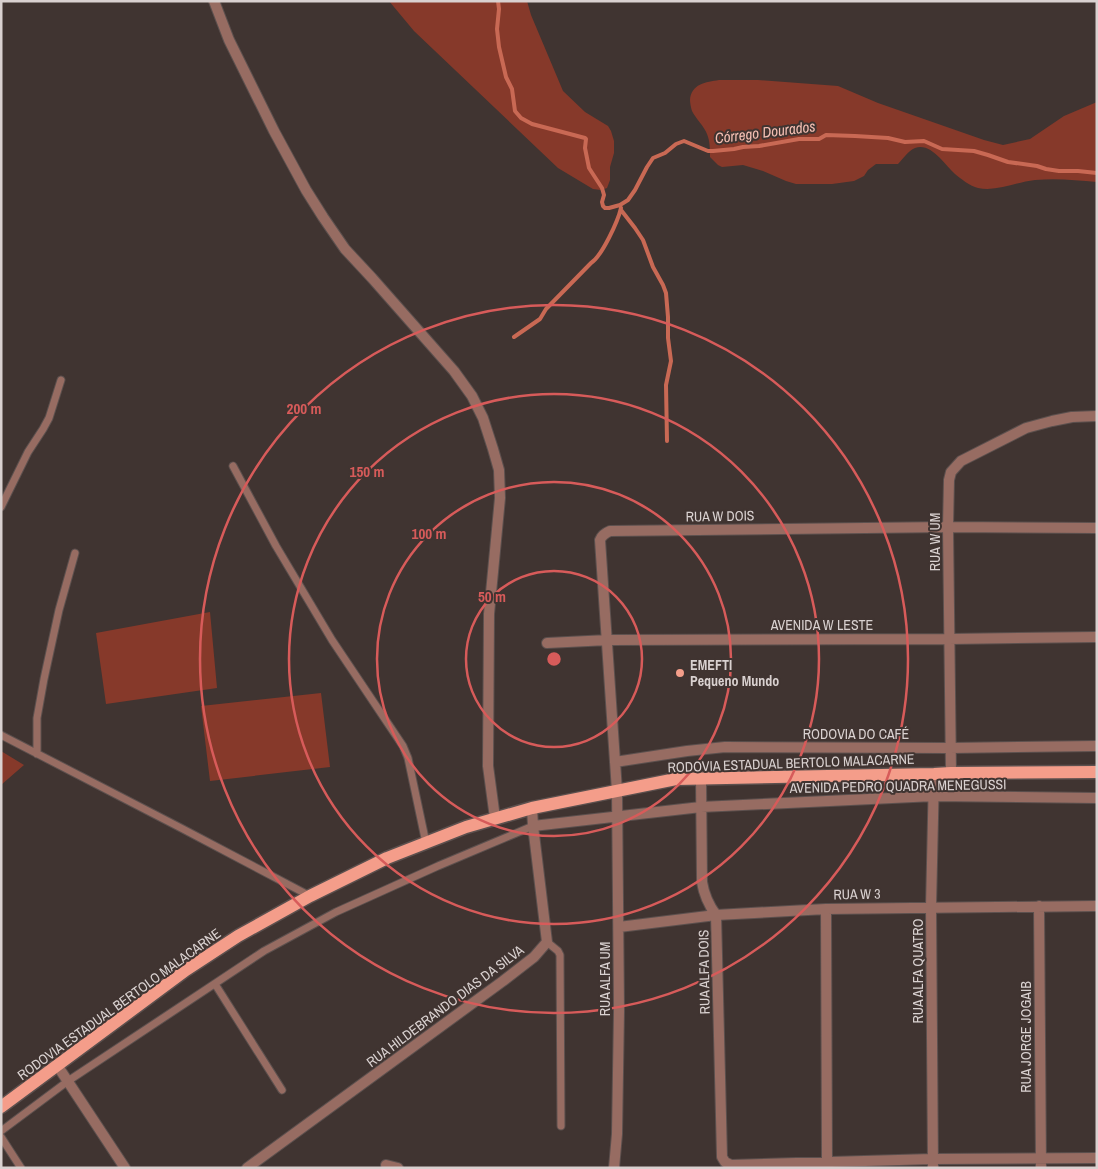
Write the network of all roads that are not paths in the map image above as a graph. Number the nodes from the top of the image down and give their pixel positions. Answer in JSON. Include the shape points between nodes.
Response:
{"nodes":[{"id":1,"x":214,"y":1,"type":"edge"},
{"id":2,"x":61,"y":380,"type":"dead end"},
{"id":3,"x":1097,"y":416,"type":"edge"},
{"id":4,"x":232,"y":466,"type":"dead end"},
{"id":5,"x":1,"y":507,"type":"edge"},
{"id":6,"x":948,"y":527,"type":"junction"},
{"id":7,"x":1097,"y":528,"type":"edge"},
{"id":8,"x":75,"y":553,"type":"dead end"},
{"id":9,"x":1097,"y":637,"type":"edge"},
{"id":10,"x":948,"y":639,"type":"junction"},
{"id":11,"x":608,"y":640,"type":"junction"},
{"id":12,"x":547,"y":643,"type":"dead end"},
{"id":13,"x":1,"y":735,"type":"edge"},
{"id":14,"x":1097,"y":746,"type":"edge"},
{"id":15,"x":950,"y":748,"type":"junction"},
{"id":16,"x":37,"y":754,"type":"junction"},
{"id":17,"x":615,"y":762,"type":"junction"},
{"id":18,"x":1097,"y":772,"type":"edge"},
{"id":19,"x":951,"y":773,"type":"junction"},
{"id":20,"x":934,"y":774,"type":"junction"},
{"id":21,"x":701,"y":778,"type":"junction"},
{"id":22,"x":617,"y":791,"type":"junction"},
{"id":23,"x":934,"y":796,"type":"junction"},
{"id":24,"x":1097,"y":798,"type":"edge"},
{"id":25,"x":701,"y":807,"type":"junction"},
{"id":26,"x":532,"y":808,"type":"junction"},
{"id":27,"x":618,"y":817,"type":"junction"},
{"id":28,"x":495,"y":818,"type":"junction"},
{"id":29,"x":533,"y":826,"type":"junction"},
{"id":30,"x":426,"y":843,"type":"junction"},
{"id":31,"x":310,"y":896,"type":"junction"},
{"id":32,"x":1039,"y":906,"type":"junction"},
{"id":33,"x":1097,"y":906,"type":"edge"},
{"id":34,"x":931,"y":907,"type":"junction"},
{"id":35,"x":826,"y":908,"type":"junction"},
{"id":36,"x":716,"y":915,"type":"junction"},
{"id":37,"x":619,"y":927,"type":"junction"},
{"id":38,"x":547,"y":942,"type":"junction"},
{"id":39,"x":215,"y":984,"type":"junction"},
{"id":40,"x":57,"y":1065,"type":"junction"},
{"id":41,"x":68,"y":1081,"type":"junction"},
{"id":42,"x":282,"y":1090,"type":"dead end"},
{"id":43,"x":1,"y":1107,"type":"edge"},
{"id":44,"x":560,"y":1126,"type":"dead end"},
{"id":45,"x":1,"y":1131,"type":"edge"},
{"id":46,"x":1,"y":1137,"type":"edge"},
{"id":47,"x":1097,"y":1158,"type":"edge"},
{"id":48,"x":827,"y":1162,"type":"junction"},
{"id":49,"x":1041,"y":1163,"type":"edge"},
{"id":50,"x":932,"y":1164,"type":"edge"},
{"id":51,"x":386,"y":1165,"type":"dead end"},
{"id":52,"x":20,"y":1167,"type":"edge"},
{"id":53,"x":125,"y":1168,"type":"edge"},
{"id":54,"x":247,"y":1168,"type":"edge"},
{"id":55,"x":398,"y":1168,"type":"edge"},
{"id":56,"x":614,"y":1168,"type":"edge"}],
"edges":[{"from":1,"to":28,"type":"street","via":[[229,40],[274,131],[323,217],[345,249],[454,371],[483,418],[498,470],[500,498],[488,614],[488,766]]},
{"from":2,"to":5,"type":"lane","via":[[43,429]]},
{"from":3,"to":6,"type":"street","name":"RUA W UM","via":[[1065,418],[1026,428],[961,461],[951,472],[949,480]]},
{"from":4,"to":30,"type":"lane","via":[[332,640],[403,746]]},
{"from":6,"to":7,"type":"street","name":"RUA W DOIS"},
{"from":6,"to":10,"type":"street","name":"RUA W UM"},
{"from":6,"to":11,"type":"street","name":"RUA W DOIS","via":[[605,533],[600,540]]},
{"from":8,"to":16,"type":"lane","via":[[44,678],[37,718]]},
{"from":9,"to":10,"type":"street","name":"AVENIDA W LESTE"},
{"from":10,"to":11,"type":"street","name":"AVENIDA W LESTE"},
{"from":10,"to":15,"type":"street","name":"RUA W UM"},
{"from":11,"to":12,"type":"street","name":"AVENIDA W LESTE"},
{"from":11,"to":17,"type":"street","name":"RUA W DOIS"},
{"from":13,"to":16,"type":"lane"},
{"from":14,"to":15,"type":"street","name":"RODOVIA DO CAFÉ"},
{"from":15,"to":17,"type":"street","name":"RODOVIA DO CAFÉ","via":[[725,748]]},
{"from":15,"to":19,"type":"street","name":"RUA W UM"},
{"from":16,"to":31,"type":"lane"},
{"from":17,"to":22,"type":"street","name":"RUA W DOIS"},
{"from":18,"to":19,"type":"main road","name":"RODOVIA ESTADUAL BERTOLO MALACARNE"},
{"from":19,"to":20,"type":"main road","name":"RODOVIA ESTADUAL BERTOLO MALACARNE"},
{"from":20,"to":21,"type":"main road","name":"RODOVIA ESTADUAL BERTOLO MALACARNE"},
{"from":20,"to":23,"type":"street","name":"RUA ALFA QUATRO"},
{"from":21,"to":22,"type":"main road","name":"RODOVIA ESTADUAL BERTOLO MALACARNE","via":[[676,779]]},
{"from":21,"to":25,"type":"street","name":"RUA ALFA DOIS"},
{"from":22,"to":26,"type":"main road","name":"RODOVIA ESTADUAL BERTOLO MALACARNE"},
{"from":22,"to":27,"type":"street","name":"RUA ALFA UM"},
{"from":23,"to":24,"type":"street","name":"AVENIDA PEDRO QUADRA MENEGUSSI"},
{"from":23,"to":25,"type":"street","name":"AVENIDA PEDRO QUADRA MENEGUSSI"},
{"from":23,"to":34,"type":"street","name":"RUA ALFA QUATRO"},
{"from":25,"to":27,"type":"street","name":"AVENIDA PEDRO QUADRA MENEGUSSI"},
{"from":25,"to":36,"type":"street","name":"RUA ALFA DOIS","via":[[702,888]]},
{"from":26,"to":28,"type":"main road","name":"RODOVIA ESTADUAL BERTOLO MALACARNE"},
{"from":26,"to":29,"type":"street"},
{"from":27,"to":29,"type":"street","name":"AVENIDA PEDRO QUADRA MENEGUSSI"},
{"from":27,"to":37,"type":"street","name":"RUA ALFA UM"},
{"from":28,"to":30,"type":"main road","name":"RODOVIA ESTADUAL BERTOLO MALACARNE"},
{"from":29,"to":38,"type":"street"},
{"from":29,"to":39,"type":"lane","via":[[336,912],[264,951]]},
{"from":30,"to":31,"type":"main road","name":"RODOVIA ESTADUAL BERTOLO MALACARNE","via":[[387,858]]},
{"from":31,"to":40,"type":"main road","name":"RODOVIA ESTADUAL BERTOLO MALACARNE","via":[[238,936],[186,970]]},
{"from":32,"to":33,"type":"street","name":"RUA W 3"},
{"from":32,"to":34,"type":"street","name":"RUA W 3"},
{"from":32,"to":49,"type":"street","name":"RUA JORGE JOGAIB"},
{"from":34,"to":35,"type":"street","name":"RUA W 3"},
{"from":34,"to":50,"type":"street","name":"RUA ALFA QUATRO"},
{"from":35,"to":36,"type":"street","name":"RUA W 3"},
{"from":35,"to":48,"type":"street"},
{"from":36,"to":37,"type":"street","name":"RUA W 3"},
{"from":36,"to":48,"type":"street","name":"RUA ALFA DOIS","via":[[722,1157],[731,1165]]},
{"from":37,"to":56,"type":"street","name":"RUA ALFA UM"},
{"from":38,"to":44,"type":"lane","via":[[560,955]]},
{"from":38,"to":54,"type":"street","name":"RUA HILDEBRANDO DIAS DA SILVA","via":[[534,957],[503,981]]},
{"from":39,"to":41,"type":"lane"},
{"from":39,"to":42,"type":"lane"},
{"from":40,"to":41,"type":"street"},
{"from":40,"to":43,"type":"main road","name":"RODOVIA ESTADUAL BERTOLO MALACARNE"},
{"from":41,"to":45,"type":"lane"},
{"from":41,"to":53,"type":"street"},
{"from":46,"to":52,"type":"lane"},
{"from":47,"to":49,"type":"street"},
{"from":48,"to":50,"type":"street"},
{"from":49,"to":50,"type":"street"},
{"from":51,"to":55,"type":"street"}]}
